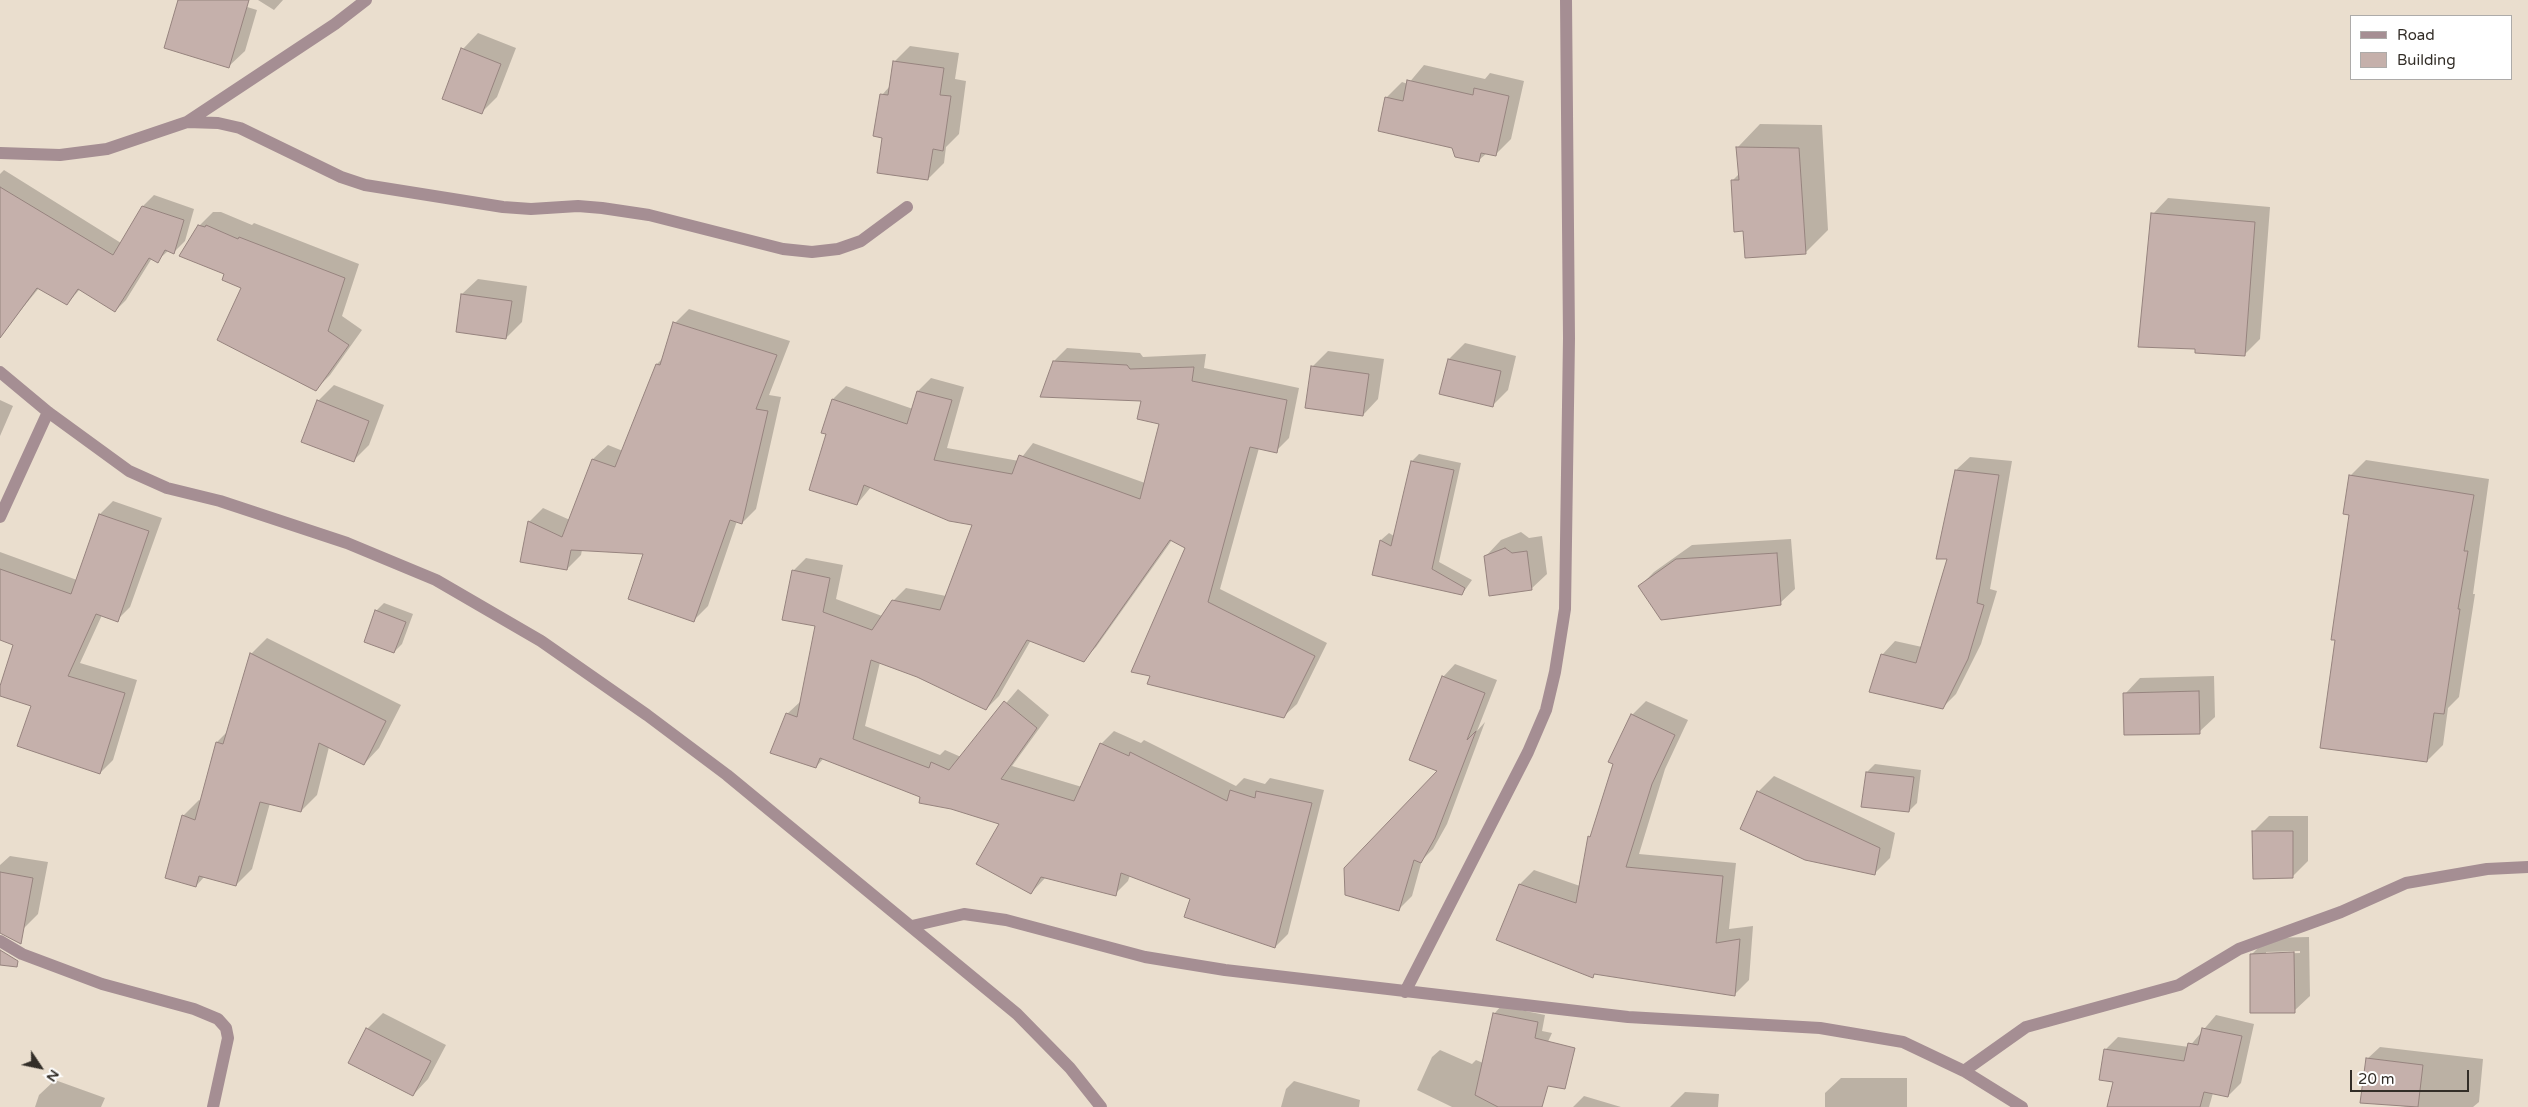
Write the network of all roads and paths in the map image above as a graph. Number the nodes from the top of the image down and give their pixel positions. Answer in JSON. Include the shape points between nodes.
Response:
{"nodes":[{"id":1,"x":366,"y":0,"type":"edge"},
{"id":2,"x":1566,"y":0,"type":"edge"},
{"id":3,"x":187,"y":122,"type":"junction"},
{"id":4,"x":0,"y":153,"type":"edge"},
{"id":5,"x":907,"y":207,"type":"dead end"},
{"id":6,"x":0,"y":372,"type":"edge"},
{"id":7,"x":48,"y":412,"type":"junction"},
{"id":8,"x":0,"y":517,"type":"edge"},
{"id":9,"x":2528,"y":867,"type":"edge"},
{"id":10,"x":912,"y":926,"type":"junction"},
{"id":11,"x":0,"y":941,"type":"edge"},
{"id":12,"x":1405,"y":992,"type":"junction"},
{"id":13,"x":1964,"y":1071,"type":"junction"},
{"id":14,"x":213,"y":1107,"type":"edge"},
{"id":15,"x":1101,"y":1107,"type":"edge"},
{"id":16,"x":2022,"y":1107,"type":"edge"}],
"edges":[{"from":1,"to":3,"type":"street"},
{"from":2,"to":12,"type":"street","via":[[1569,338],[1565,609],[1555,672],[1546,710],[1532,744]]},
{"from":3,"to":4,"type":"street","via":[[107,149],[60,155]]},
{"from":3,"to":5,"type":"street","via":[[240,128],[341,177],[365,185],[503,207],[578,206],[630,212],[783,249],[812,252],[838,249],[861,241]]},
{"from":6,"to":7,"type":"street"},
{"from":7,"to":8,"type":"street"},
{"from":7,"to":10,"type":"street","via":[[129,471],[167,488],[220,501],[347,543],[436,580],[489,608],[541,641],[727,775]]},
{"from":9,"to":13,"type":"street","via":[[2486,869],[2406,883],[2341,912],[2239,949],[2179,984],[2026,1027]]},
{"from":10,"to":12,"type":"street","via":[[964,914],[981,916],[1145,957]]},
{"from":10,"to":15,"type":"street","via":[[1017,1014],[1070,1068]]},
{"from":11,"to":14,"type":"street","via":[[22,954],[102,984],[194,1009],[218,1020],[226,1028],[228,1038]]},
{"from":12,"to":13,"type":"street","via":[[1628,1016],[1820,1028],[1903,1042]]},
{"from":13,"to":16,"type":"street"}]}
